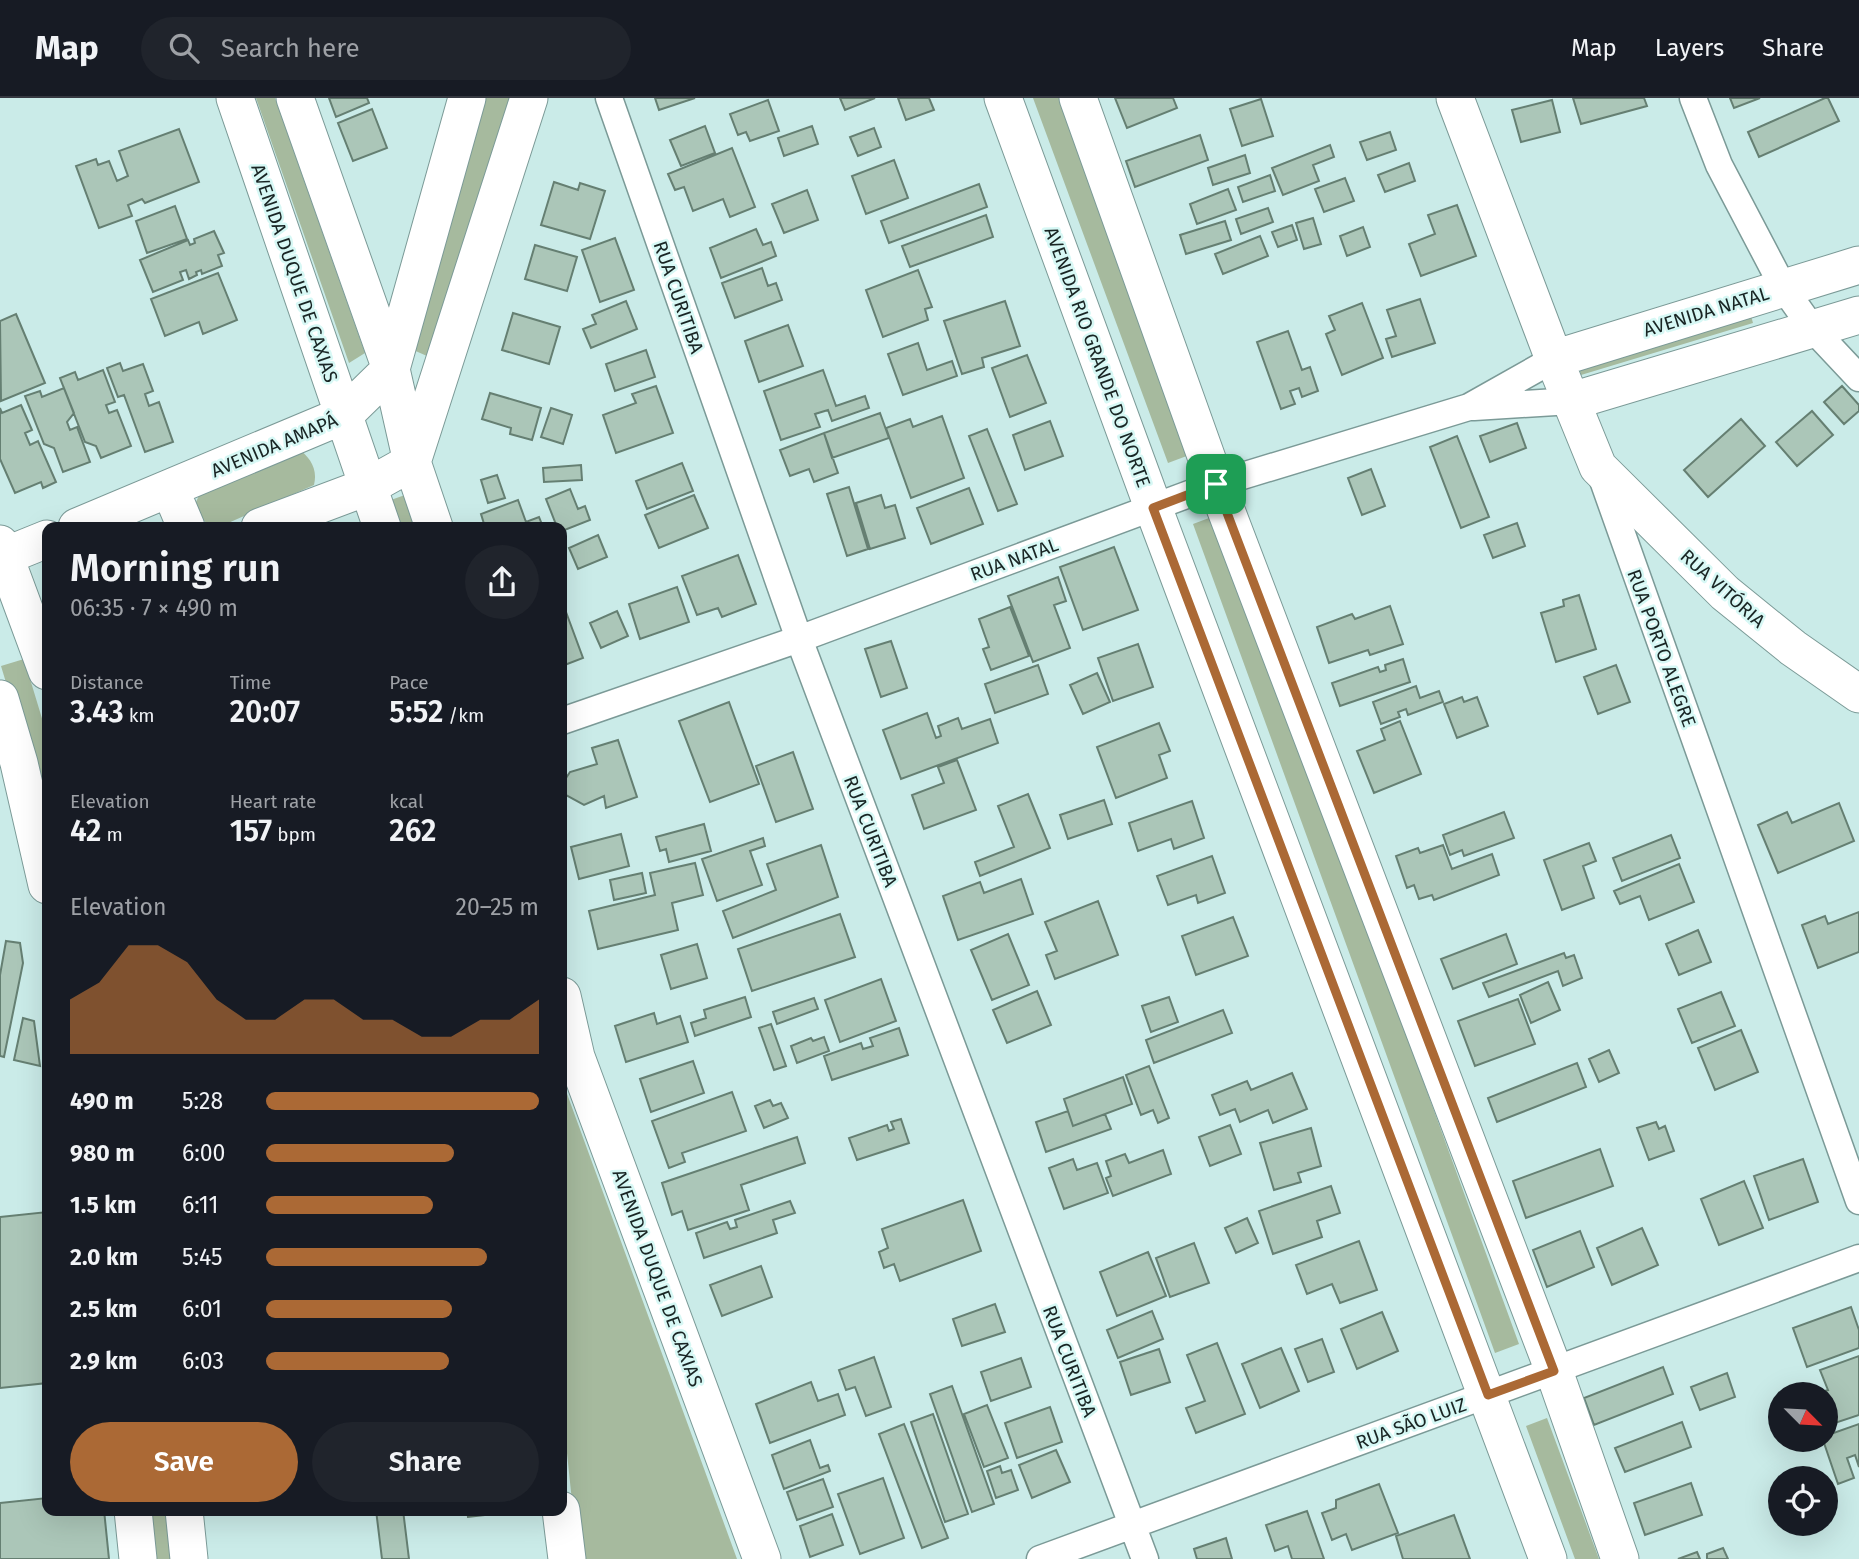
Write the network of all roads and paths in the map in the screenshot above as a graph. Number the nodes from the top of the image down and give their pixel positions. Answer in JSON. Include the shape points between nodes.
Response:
{"nodes":[{"id":1,"x":235,"y":98,"type":"edge"},
{"id":2,"x":295,"y":98,"type":"edge"},
{"id":3,"x":467,"y":98,"type":"edge"},
{"id":4,"x":529,"y":98,"type":"edge"},
{"id":5,"x":609,"y":98,"type":"edge"},
{"id":6,"x":1003,"y":98,"type":"edge"},
{"id":7,"x":1078,"y":98,"type":"edge"},
{"id":8,"x":1455,"y":98,"type":"edge"},
{"id":9,"x":1693,"y":98,"type":"edge"},
{"id":10,"x":1859,"y":265,"type":"edge"},
{"id":11,"x":1783,"y":287,"type":"junction"},
{"id":12,"x":1859,"y":315,"type":"edge"},
{"id":13,"x":1812,"y":328,"type":"junction"},
{"id":14,"x":1554,"y":359,"type":"junction"},
{"id":15,"x":391,"y":369,"type":"junction"},
{"id":16,"x":1859,"y":378,"type":"edge"},
{"id":17,"x":1572,"y":401,"type":"junction"},
{"id":18,"x":1469,"y":407,"type":"junction"},
{"id":19,"x":344,"y":415,"type":"junction"},
{"id":20,"x":412,"y":462,"type":"junction"},
{"id":21,"x":1598,"y":467,"type":"junction"},
{"id":22,"x":1216,"y":484,"type":"junction"},
{"id":23,"x":369,"y":485,"type":"junction"},
{"id":24,"x":170,"y":489,"type":"junction"},
{"id":25,"x":1153,"y":508,"type":"junction"},
{"id":26,"x":89,"y":522,"type":"edge"},
{"id":27,"x":184,"y":522,"type":"edge"},
{"id":28,"x":273,"y":522,"type":"edge"},
{"id":29,"x":380,"y":522,"type":"edge"},
{"id":30,"x":432,"y":522,"type":"edge"},
{"id":31,"x":42,"y":540,"type":"edge"},
{"id":32,"x":1,"y":553,"type":"edge"},
{"id":33,"x":25,"y":619,"type":"edge"},
{"id":34,"x":799,"y":639,"type":"junction"},
{"id":35,"x":42,"y":659,"type":"edge"},
{"id":36,"x":1859,"y":694,"type":"edge"},
{"id":37,"x":0,"y":699,"type":"edge"},
{"id":38,"x":567,"y":718,"type":"edge"},
{"id":39,"x":42,"y":863,"type":"edge"},
{"id":40,"x":567,"y":1040,"type":"edge"},
{"id":41,"x":569,"y":1058,"type":"edge"},
{"id":42,"x":1859,"y":1201,"type":"edge"},
{"id":43,"x":1859,"y":1258,"type":"edge"},
{"id":44,"x":1554,"y":1371,"type":"junction"},
{"id":45,"x":1488,"y":1395,"type":"junction"},
{"id":46,"x":134,"y":1516,"type":"edge"},
{"id":47,"x":185,"y":1516,"type":"edge"},
{"id":48,"x":562,"y":1516,"type":"edge"},
{"id":49,"x":1132,"y":1525,"type":"junction"},
{"id":50,"x":138,"y":1559,"type":"edge"},
{"id":51,"x":189,"y":1559,"type":"edge"},
{"id":52,"x":567,"y":1559,"type":"edge"},
{"id":53,"x":762,"y":1559,"type":"edge"},
{"id":54,"x":1041,"y":1559,"type":"edge"},
{"id":55,"x":1145,"y":1559,"type":"edge"},
{"id":56,"x":1548,"y":1559,"type":"edge"},
{"id":57,"x":1620,"y":1559,"type":"edge"}],
"edges":[{"from":1,"to":19,"type":"street","name":"AVENIDA DUQUE DE CAXIAS"},
{"from":2,"to":15,"type":"street"},
{"from":3,"to":15,"type":"street","name":"AVENIDA AMAPÁ"},
{"from":4,"to":20,"type":"street"},
{"from":5,"to":34,"type":"street","name":"RUA CURITIBA"},
{"from":6,"to":25,"type":"street","name":"AVENIDA RIO GRANDE DO NORTE"},
{"from":7,"to":22,"type":"street"},
{"from":8,"to":14,"type":"street","name":"RUA PORTO ALEGRE"},
{"from":9,"to":11,"type":"street","via":[[1719,165]]},
{"from":10,"to":11,"type":"street","name":"AVENIDA NATAL"},
{"from":11,"to":13,"type":"street"},
{"from":11,"to":14,"type":"street","name":"AVENIDA NATAL"},
{"from":12,"to":13,"type":"street"},
{"from":13,"to":16,"type":"street"},
{"from":13,"to":17,"type":"street"},
{"from":14,"to":17,"type":"street","name":"RUA PORTO ALEGRE"},
{"from":14,"to":18,"type":"street","name":"RUA NATAL"},
{"from":15,"to":19,"type":"street","name":"AVENIDA AMAPÁ"},
{"from":15,"to":20,"type":"street"},
{"from":17,"to":18,"type":"street","name":"RUA NATAL"},
{"from":17,"to":21,"type":"street","name":"RUA PORTO ALEGRE"},
{"from":18,"to":22,"type":"street","name":"RUA NATAL"},
{"from":19,"to":23,"type":"street","name":"AVENIDA DUQUE DE CAXIAS"},
{"from":19,"to":24,"type":"street","name":"AVENIDA AMAPÁ"},
{"from":20,"to":23,"type":"street"},
{"from":20,"to":30,"type":"street"},
{"from":21,"to":36,"type":"street","name":"RUA VITÓRIA","via":[[1725,593]]},
{"from":21,"to":42,"type":"street","name":"RUA PORTO ALEGRE"},
{"from":22,"to":25,"type":"street","name":"RUA NATAL"},
{"from":22,"to":44,"type":"street"},
{"from":23,"to":28,"type":"street"},
{"from":23,"to":29,"type":"street","name":"AVENIDA DUQUE DE CAXIAS"},
{"from":24,"to":26,"type":"street","name":"AVENIDA AMAPÁ"},
{"from":24,"to":27,"type":"street"},
{"from":25,"to":34,"type":"street","name":"RUA NATAL"},
{"from":25,"to":45,"type":"street","name":"AVENIDA RIO GRANDE DO NORTE"},
{"from":31,"to":32,"type":"street"},
{"from":32,"to":33,"type":"street"},
{"from":33,"to":35,"type":"street"},
{"from":34,"to":38,"type":"street","name":"RUA NATAL"},
{"from":34,"to":49,"type":"street","name":"RUA CURITIBA"},
{"from":37,"to":39,"type":"street"},
{"from":40,"to":41,"type":"street","name":"AVENIDA DUQUE DE CAXIAS"},
{"from":41,"to":53,"type":"street","name":"AVENIDA DUQUE DE CAXIAS"},
{"from":43,"to":44,"type":"street","name":"RUA SÃO LUIZ"},
{"from":44,"to":45,"type":"street","name":"RUA SÃO LUIZ"},
{"from":44,"to":57,"type":"street"},
{"from":45,"to":49,"type":"street","name":"RUA SÃO LUIZ"},
{"from":45,"to":56,"type":"street","name":"AVENIDA RIO GRANDE DO NORTE"},
{"from":46,"to":50,"type":"street"},
{"from":47,"to":51,"type":"street"},
{"from":48,"to":52,"type":"street"},
{"from":49,"to":54,"type":"street","name":"RUA SÃO LUIZ"},
{"from":49,"to":55,"type":"street","name":"RUA CURITIBA"}]}
